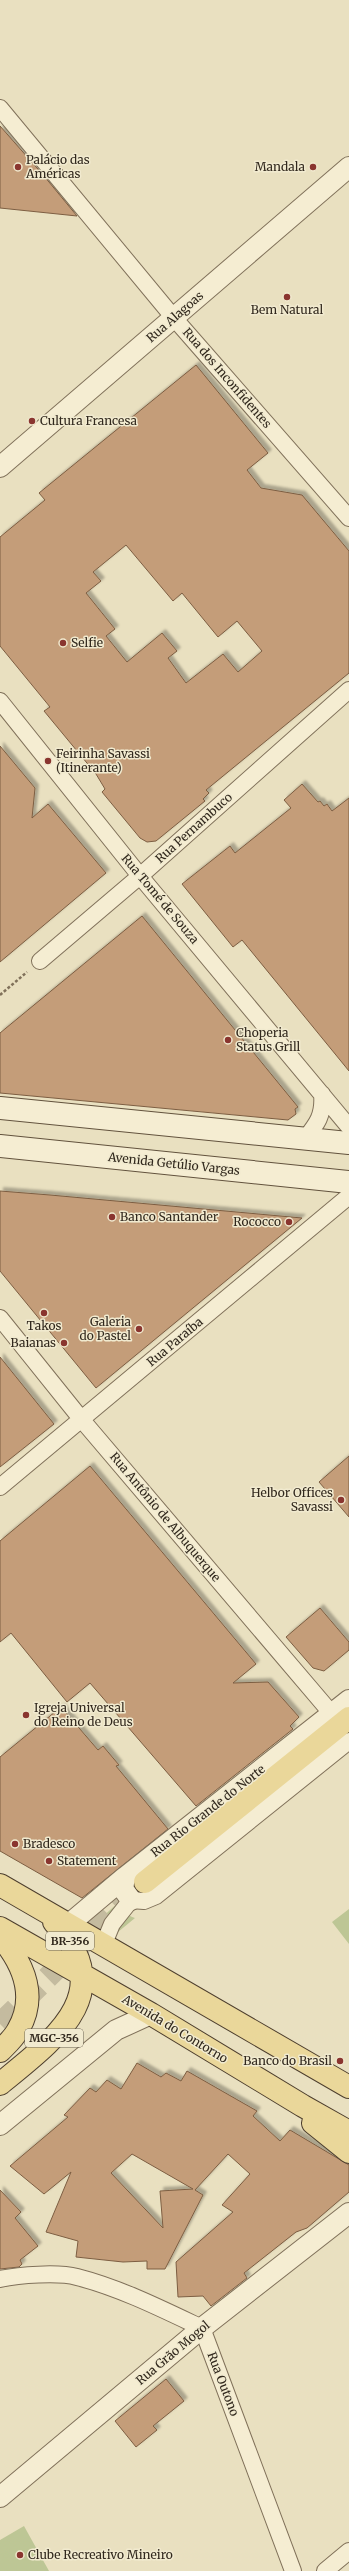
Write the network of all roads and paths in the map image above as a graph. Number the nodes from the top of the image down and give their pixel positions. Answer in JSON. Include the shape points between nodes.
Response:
{"nodes":[{"id":1,"x":0,"y":108,"type":"edge"},
{"id":2,"x":349,"y":167,"type":"edge"},
{"id":3,"x":174,"y":318,"type":"junction"},
{"id":4,"x":0,"y":467,"type":"edge"},
{"id":5,"x":349,"y":518,"type":"edge"},
{"id":6,"x":349,"y":690,"type":"edge"},
{"id":7,"x":0,"y":701,"type":"edge"},
{"id":8,"x":140,"y":876,"type":"junction"},
{"id":9,"x":40,"y":961,"type":"joint"},
{"id":10,"x":0,"y":995,"type":"edge"},
{"id":11,"x":322,"y":1094,"type":"junction"},
{"id":12,"x":0,"y":1108,"type":"edge"},
{"id":13,"x":349,"y":1126,"type":"edge"},
{"id":14,"x":305,"y":1138,"type":"junction"},
{"id":15,"x":349,"y":1143,"type":"edge"},
{"id":16,"x":0,"y":1146,"type":"edge"},
{"id":17,"x":349,"y":1182,"type":"edge"},
{"id":18,"x":349,"y":1196,"type":"edge"},
{"id":19,"x":0,"y":1318,"type":"edge"},
{"id":20,"x":82,"y":1420,"type":"junction"},
{"id":21,"x":0,"y":1487,"type":"edge"},
{"id":22,"x":349,"y":1700,"type":"edge"},
{"id":23,"x":340,"y":1716,"type":"edge"},
{"id":24,"x":349,"y":1741,"type":"edge"},
{"id":25,"x":135,"y":1879,"type":"junction"},
{"id":26,"x":0,"y":1885,"type":"edge"},
{"id":27,"x":131,"y":1900,"type":"junction"},
{"id":28,"x":46,"y":1912,"type":"junction"},
{"id":29,"x":68,"y":1925,"type":"junction"},
{"id":30,"x":0,"y":1928,"type":"edge"},
{"id":31,"x":0,"y":1936,"type":"edge"},
{"id":32,"x":103,"y":1946,"type":"junction"},
{"id":33,"x":84,"y":1976,"type":"junction"},
{"id":34,"x":151,"y":2014,"type":"junction"},
{"id":35,"x":0,"y":2051,"type":"edge"},
{"id":36,"x":0,"y":2084,"type":"edge"},
{"id":37,"x":349,"y":2087,"type":"edge"},
{"id":38,"x":303,"y":2106,"type":"junction"},
{"id":39,"x":349,"y":2122,"type":"edge"},
{"id":40,"x":0,"y":2125,"type":"edge"},
{"id":41,"x":349,"y":2132,"type":"edge"},
{"id":42,"x":349,"y":2152,"type":"edge"},
{"id":43,"x":349,"y":2213,"type":"edge"},
{"id":44,"x":0,"y":2279,"type":"edge"},
{"id":45,"x":202,"y":2328,"type":"junction"},
{"id":46,"x":0,"y":2497,"type":"edge"},
{"id":47,"x":349,"y":2551,"type":"edge"},
{"id":48,"x":293,"y":2571,"type":"edge"},
{"id":49,"x":325,"y":2571,"type":"edge"}],
"edges":[{"from":1,"to":3,"type":"street","name":"Rua dos Inconfidentes"},
{"from":2,"to":3,"type":"street","name":"Rua Alagoas"},
{"from":3,"to":4,"type":"street","name":"Rua Alagoas"},
{"from":3,"to":5,"type":"street","name":"Rua dos Inconfidentes"},
{"from":6,"to":8,"type":"street","name":"Rua Pernambuco"},
{"from":7,"to":8,"type":"street","name":"Rua Tomé de Souza"},
{"from":8,"to":9,"type":"street","name":"Rua Pernambuco"},
{"from":8,"to":11,"type":"street","name":"Rua Tomé de Souza"},
{"from":9,"to":10,"type":"path"},
{"from":11,"to":13,"type":"street","name":"Rua Tomé de Souza"},
{"from":11,"to":14,"type":"street","via":[[324,1108],[319,1121]]},
{"from":12,"to":14,"type":"main road"},
{"from":14,"to":15,"type":"main road"},
{"from":16,"to":17,"type":"main road","name":"Avenida Getúlio Vargas"},
{"from":18,"to":20,"type":"street","name":"Rua Paraíba"},
{"from":19,"to":20,"type":"street","name":"Rua Antônio de Albuquerque"},
{"from":20,"to":21,"type":"street","name":"Rua Paraíba"},
{"from":20,"to":23,"type":"street","name":"Rua Antônio de Albuquerque"},
{"from":22,"to":23,"type":"street"},
{"from":23,"to":25,"type":"main road"},
{"from":24,"to":27,"type":"street","via":[[156,1896],[144,1902]]},
{"from":25,"to":27,"type":"street","via":[[122,1889]]},
{"from":25,"to":29,"type":"street"},
{"from":26,"to":28,"type":"main road"},
{"from":27,"to":32,"type":"street","via":[[112,1924]]},
{"from":28,"to":29,"type":"main road"},
{"from":28,"to":33,"type":"main road","number":"BR-356","via":[[67,1936]]},
{"from":29,"to":32,"type":"main road"},
{"from":30,"to":33,"type":"main road","name":"Avenida do Contorno"},
{"from":31,"to":35,"type":"main road","number":"MGC-356","via":[[17,1956],[27,1984],[26,2011],[18,2030]]},
{"from":32,"to":37,"type":"main road"},
{"from":33,"to":34,"type":"main road","name":"Avenida do Contorno"},
{"from":33,"to":36,"type":"main road","number":"MGC-356","via":[[79,1998],[63,2028],[49,2044]]},
{"from":34,"to":38,"type":"main road","name":"Avenida do Contorno"},
{"from":34,"to":40,"type":"street","number":"MGC-356","via":[[116,2030]]},
{"from":38,"to":39,"type":"main road","via":[[335,2115]]},
{"from":38,"to":41,"type":"main road","name":"Avenida do Contorno"},
{"from":38,"to":42,"type":"main road","via":[[312,2122]]},
{"from":43,"to":45,"type":"street","name":"Rua Grão Mogol"},
{"from":44,"to":45,"type":"street","via":[[18,2275],[75,2277],[142,2300]]},
{"from":45,"to":46,"type":"street","name":"Rua Grão Mogol"},
{"from":45,"to":48,"type":"street","name":"Rua Outono"},
{"from":47,"to":49,"type":"street"}]}
